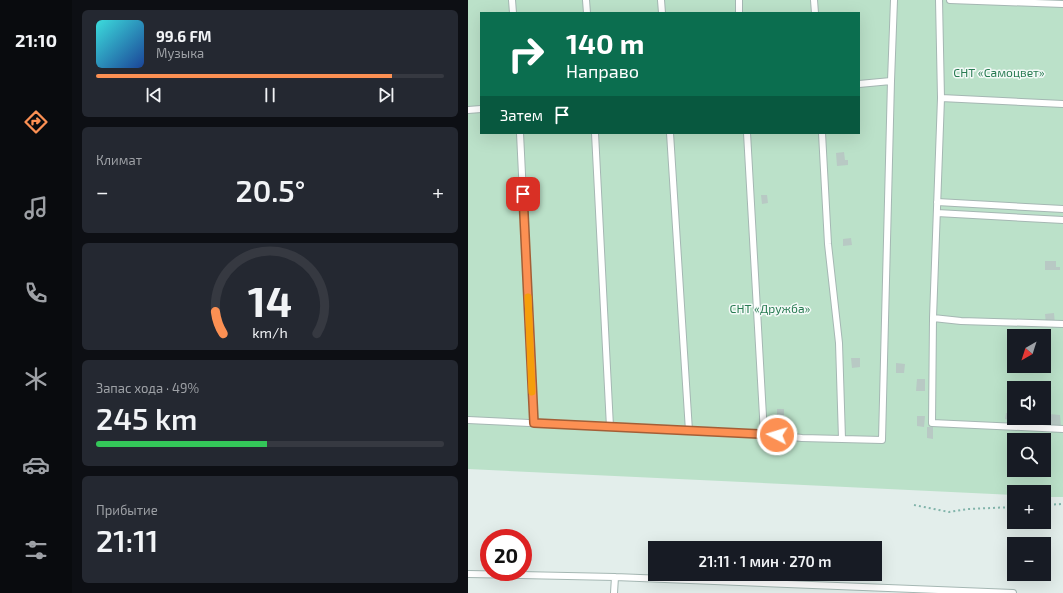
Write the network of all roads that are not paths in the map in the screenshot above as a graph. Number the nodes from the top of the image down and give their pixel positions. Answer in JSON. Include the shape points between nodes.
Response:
{"nodes":[{"id":1,"x":512,"y":0,"type":"edge"},
{"id":2,"x":586,"y":0,"type":"edge"},
{"id":3,"x":661,"y":0,"type":"edge"},
{"id":4,"x":739,"y":0,"type":"edge"},
{"id":5,"x":814,"y":0,"type":"edge"},
{"id":6,"x":894,"y":0,"type":"edge"},
{"id":7,"x":939,"y":0,"type":"edge"},
{"id":8,"x":950,"y":0,"type":"edge"},
{"id":9,"x":1063,"y":4,"type":"edge"},
{"id":10,"x":513,"y":12,"type":"edge"},
{"id":11,"x":587,"y":12,"type":"edge"},
{"id":12,"x":662,"y":12,"type":"edge"},
{"id":13,"x":740,"y":12,"type":"edge"},
{"id":14,"x":815,"y":12,"type":"edge"},
{"id":15,"x":891,"y":80,"type":"junction"},
{"id":16,"x":860,"y":84,"type":"edge"},
{"id":17,"x":941,"y":98,"type":"junction"},
{"id":18,"x":1063,"y":104,"type":"edge"},
{"id":19,"x":480,"y":109,"type":"edge"},
{"id":20,"x":468,"y":110,"type":"edge"},
{"id":21,"x":520,"y":134,"type":"edge"},
{"id":22,"x":595,"y":134,"type":"edge"},
{"id":23,"x":670,"y":134,"type":"edge"},
{"id":24,"x":747,"y":134,"type":"edge"},
{"id":25,"x":822,"y":134,"type":"edge"},
{"id":26,"x":937,"y":202,"type":"junction"},
{"id":27,"x":1063,"y":209,"type":"edge"},
{"id":28,"x":937,"y":213,"type":"junction"},
{"id":29,"x":1063,"y":220,"type":"edge"},
{"id":30,"x":933,"y":318,"type":"junction"},
{"id":31,"x":1063,"y":324,"type":"edge"},
{"id":32,"x":468,"y":420,"type":"edge"},
{"id":33,"x":534,"y":423,"type":"junction"},
{"id":34,"x":610,"y":427,"type":"junction"},
{"id":35,"x":1063,"y":429,"type":"edge"},
{"id":36,"x":689,"y":431,"type":"junction"},
{"id":37,"x":764,"y":434,"type":"junction"},
{"id":38,"x":842,"y":439,"type":"junction"},
{"id":39,"x":468,"y":574,"type":"edge"},
{"id":40,"x":615,"y":577,"type":"junction"},
{"id":41,"x":614,"y":593,"type":"edge"},
{"id":42,"x":1013,"y":593,"type":"edge"}],
"edges":[{"from":1,"to":10,"type":"lane"},
{"from":2,"to":11,"type":"lane"},
{"from":3,"to":12,"type":"lane"},
{"from":4,"to":13,"type":"lane"},
{"from":5,"to":14,"type":"lane"},
{"from":6,"to":15,"type":"lane"},
{"from":7,"to":17,"type":"lane"},
{"from":8,"to":9,"type":"lane"},
{"from":15,"to":16,"type":"lane"},
{"from":15,"to":38,"type":"lane","via":[[882,440]]},
{"from":17,"to":18,"type":"lane"},
{"from":17,"to":26,"type":"lane"},
{"from":19,"to":20,"type":"lane"},
{"from":21,"to":33,"type":"lane"},
{"from":22,"to":34,"type":"lane"},
{"from":23,"to":36,"type":"lane"},
{"from":24,"to":37,"type":"lane"},
{"from":25,"to":38,"type":"lane","via":[[828,244],[839,343]]},
{"from":26,"to":27,"type":"lane"},
{"from":26,"to":28,"type":"lane"},
{"from":28,"to":29,"type":"lane"},
{"from":28,"to":30,"type":"lane"},
{"from":30,"to":31,"type":"lane"},
{"from":30,"to":35,"type":"lane","via":[[932,423]]},
{"from":32,"to":33,"type":"lane"},
{"from":33,"to":34,"type":"lane"},
{"from":34,"to":36,"type":"lane"},
{"from":36,"to":37,"type":"lane"},
{"from":37,"to":38,"type":"lane"},
{"from":39,"to":40,"type":"lane"},
{"from":40,"to":41,"type":"lane"},
{"from":40,"to":42,"type":"lane"}]}
